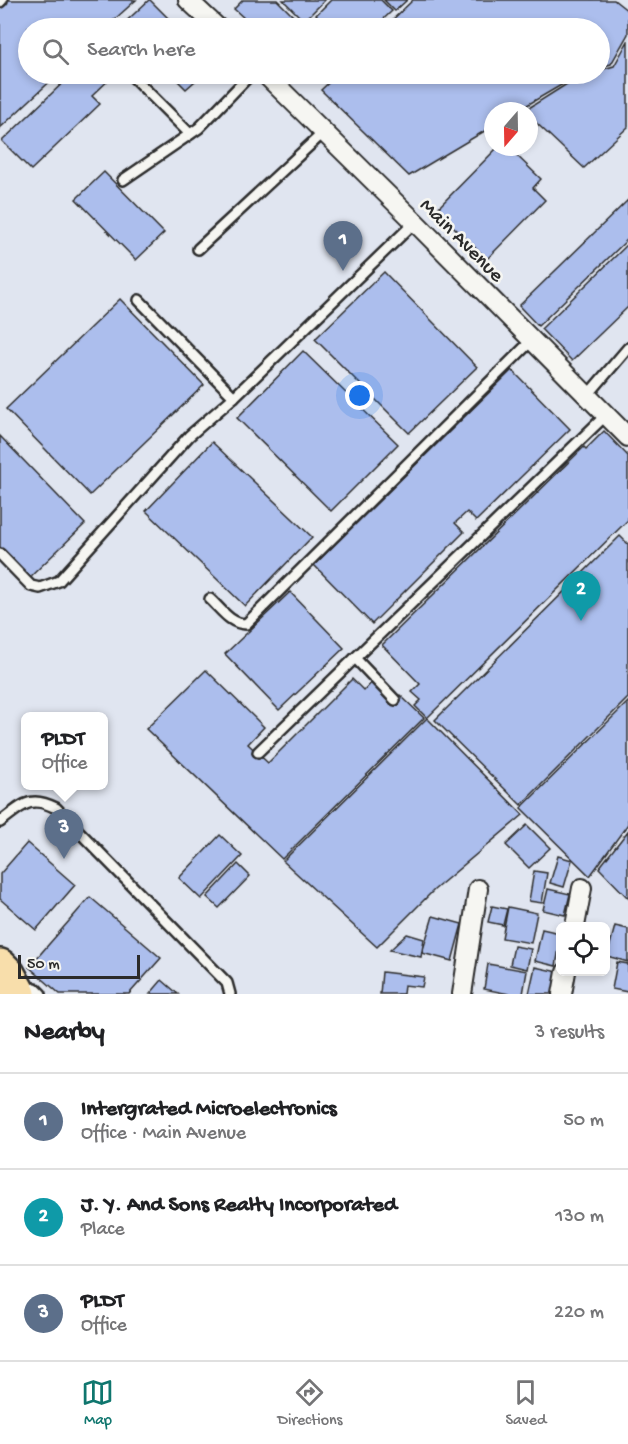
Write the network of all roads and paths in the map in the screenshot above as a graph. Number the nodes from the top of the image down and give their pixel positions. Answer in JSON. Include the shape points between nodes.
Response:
{"nodes":[{"id":1,"x":188,"y":0,"type":"edge"},
{"id":2,"x":207,"y":18,"type":"edge"},
{"id":3,"x":140,"y":84,"type":"edge"},
{"id":4,"x":241,"y":84,"type":"edge"},
{"id":5,"x":275,"y":84,"type":"edge"},
{"id":6,"x":324,"y":132,"type":"junction"},
{"id":7,"x":190,"y":134,"type":"junction"},
{"id":8,"x":123,"y":180,"type":"dead end"},
{"id":9,"x":415,"y":222,"type":"junction"},
{"id":10,"x":198,"y":249,"type":"dead end"},
{"id":11,"x":139,"y":300,"type":"dead end"},
{"id":12,"x":531,"y":340,"type":"junction"},
{"id":13,"x":628,"y":348,"type":"edge"},
{"id":14,"x":587,"y":396,"type":"junction"},
{"id":15,"x":234,"y":397,"type":"junction"},
{"id":16,"x":606,"y":415,"type":"junction"},
{"id":17,"x":628,"y":437,"type":"edge"},
{"id":18,"x":0,"y":554,"type":"edge"},
{"id":19,"x":210,"y":599,"type":"dead end"},
{"id":20,"x":355,"y":658,"type":"junction"},
{"id":21,"x":395,"y":700,"type":"dead end"},
{"id":22,"x":258,"y":752,"type":"dead end"},
{"id":23,"x":0,"y":822,"type":"edge"},
{"id":24,"x":582,"y":888,"type":"dead end"},
{"id":25,"x":478,"y":889,"type":"dead end"},
{"id":26,"x":576,"y":922,"type":"edge"},
{"id":27,"x":0,"y":966,"type":"edge"},
{"id":28,"x":565,"y":976,"type":"edge"},
{"id":29,"x":32,"y":992,"type":"edge"},
{"id":30,"x":230,"y":994,"type":"edge"},
{"id":31,"x":462,"y":994,"type":"edge"},
{"id":32,"x":562,"y":994,"type":"edge"}],
"edges":[{"from":1,"to":2,"type":"street"},
{"from":3,"to":7,"type":"lane"},
{"from":4,"to":7,"type":"lane"},
{"from":5,"to":6,"type":"street","name":"Main Avenue"},
{"from":6,"to":9,"type":"street","name":"Main Avenue"},
{"from":6,"to":10,"type":"lane"},
{"from":7,"to":8,"type":"lane"},
{"from":9,"to":12,"type":"street","name":"Main Avenue"},
{"from":9,"to":15,"type":"lane"},
{"from":11,"to":15,"type":"lane"},
{"from":12,"to":14,"type":"street","name":"Main Avenue"},
{"from":12,"to":19,"type":"lane","via":[[246,624],[232,620]]},
{"from":13,"to":14,"type":"lane"},
{"from":14,"to":16,"type":"street","name":"Main Avenue"},
{"from":15,"to":18,"type":"lane","via":[[189,436],[59,581],[40,588],[31,586]]},
{"from":16,"to":17,"type":"street","name":"Main Avenue"},
{"from":16,"to":20,"type":"lane"},
{"from":20,"to":21,"type":"lane"},
{"from":20,"to":22,"type":"lane"},
{"from":23,"to":30,"type":"lane","via":[[26,803],[45,802],[56,808],[227,983]]},
{"from":24,"to":26,"type":"street"},
{"from":25,"to":31,"type":"street"},
{"from":27,"to":29,"type":"highway"},
{"from":28,"to":32,"type":"street"}]}
